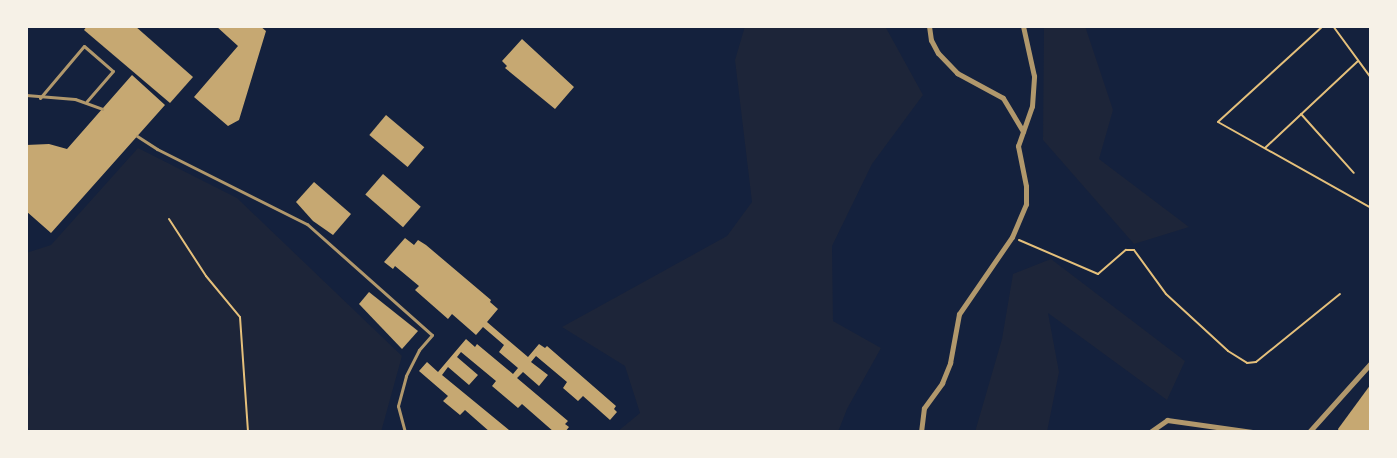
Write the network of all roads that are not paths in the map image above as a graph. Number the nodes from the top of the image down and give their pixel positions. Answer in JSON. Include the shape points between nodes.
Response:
{"nodes":[{"id":1,"x":928,"y":26,"type":"edge"},
{"id":2,"x":1023,"y":26,"type":"edge"},
{"id":3,"x":26,"y":96,"type":"edge"},
{"id":4,"x":40,"y":98,"type":"junction"},
{"id":5,"x":87,"y":101,"type":"junction"},
{"id":6,"x":102,"y":109,"type":"dead end"},
{"id":7,"x":1023,"y":131,"type":"junction"},
{"id":8,"x":138,"y":136,"type":"dead end"},
{"id":9,"x":1371,"y":363,"type":"edge"},
{"id":10,"x":405,"y":432,"type":"edge"},
{"id":11,"x":921,"y":432,"type":"edge"},
{"id":12,"x":1150,"y":432,"type":"edge"},
{"id":13,"x":1252,"y":432,"type":"edge"},
{"id":14,"x":1309,"y":432,"type":"edge"}],
"edges":[{"from":1,"to":7,"type":"street","via":[[938,53],[957,73],[1003,98]]},
{"from":2,"to":7,"type":"street","via":[[1034,76],[1032,106]]},
{"from":3,"to":4,"type":"lane"},
{"from":4,"to":5,"type":"lane"},
{"from":4,"to":5,"type":"lane","via":[[84,46],[113,71]]},
{"from":5,"to":6,"type":"lane"},
{"from":7,"to":11,"type":"street","via":[[1018,146],[1026,204],[1012,237],[959,314],[950,363],[942,383],[924,408]]},
{"from":8,"to":10,"type":"lane","via":[[157,150],[307,224],[432,335],[419,350],[406,376],[398,406]]},
{"from":9,"to":14,"type":"street"},
{"from":12,"to":13,"type":"street","via":[[1167,420]]}]}
